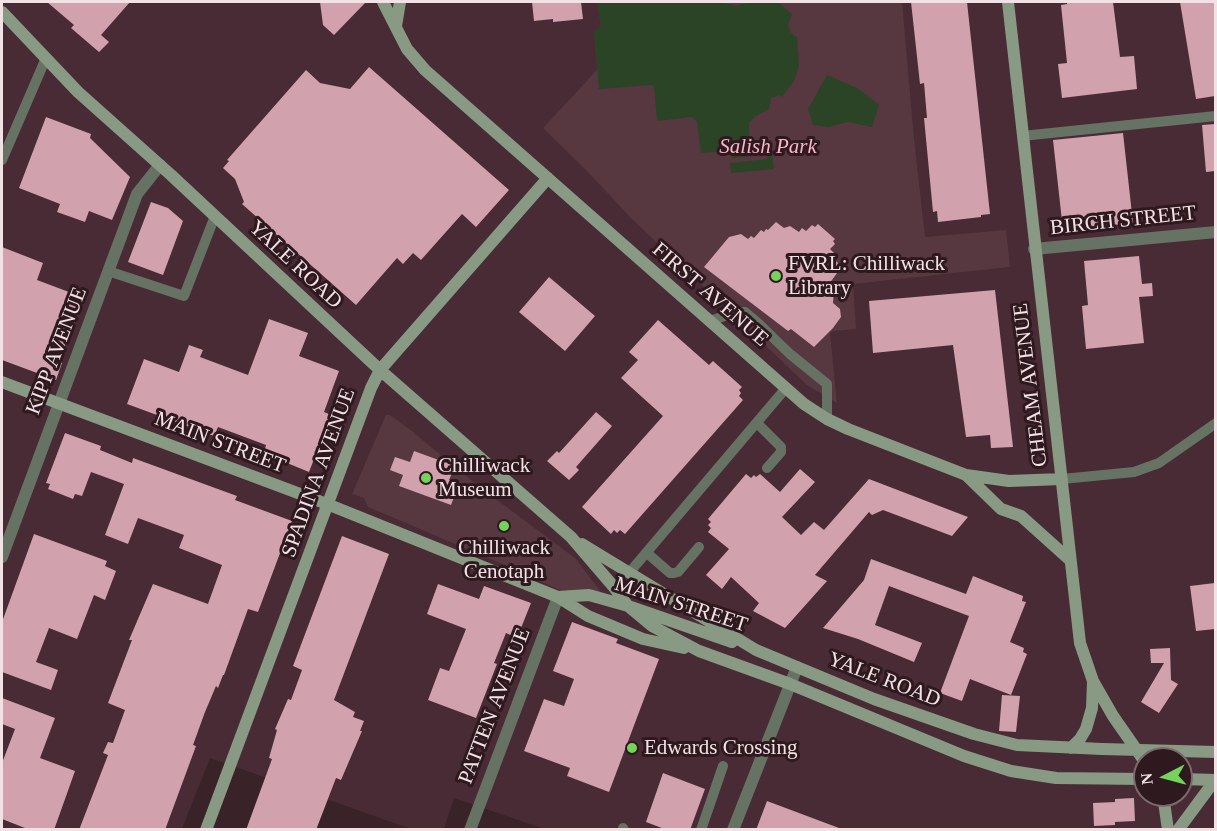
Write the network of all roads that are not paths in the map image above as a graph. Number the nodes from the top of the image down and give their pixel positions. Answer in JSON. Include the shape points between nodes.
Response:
{"nodes":[{"id":1,"x":383,"y":2,"type":"edge"},
{"id":2,"x":400,"y":2,"type":"edge"},
{"id":3,"x":1008,"y":2,"type":"edge"},
{"id":4,"x":2,"y":12,"type":"edge"},
{"id":5,"x":396,"y":26,"type":"junction"},
{"id":6,"x":46,"y":58,"type":"junction"},
{"id":7,"x":1215,"y":116,"type":"edge"},
{"id":8,"x":1022,"y":136,"type":"junction"},
{"id":9,"x":2,"y":160,"type":"edge"},
{"id":10,"x":160,"y":165,"type":"junction"},
{"id":11,"x":548,"y":178,"type":"junction"},
{"id":12,"x":215,"y":216,"type":"junction"},
{"id":13,"x":1215,"y":234,"type":"edge"},
{"id":14,"x":1034,"y":249,"type":"junction"},
{"id":15,"x":108,"y":271,"type":"junction"},
{"id":16,"x":710,"y":321,"type":"junction"},
{"id":17,"x":380,"y":370,"type":"junction"},
{"id":18,"x":2,"y":382,"type":"edge"},
{"id":19,"x":786,"y":388,"type":"junction"},
{"id":20,"x":58,"y":403,"type":"junction"},
{"id":21,"x":827,"y":419,"type":"junction"},
{"id":22,"x":757,"y":423,"type":"junction"},
{"id":23,"x":1215,"y":423,"type":"edge"},
{"id":24,"x":767,"y":468,"type":"dead end"},
{"id":25,"x":966,"y":475,"type":"junction"},
{"id":26,"x":1062,"y":479,"type":"junction"},
{"id":27,"x":327,"y":504,"type":"junction"},
{"id":28,"x":571,"y":537,"type":"junction"},
{"id":29,"x":699,"y":547,"type":"dead end"},
{"id":30,"x":647,"y":553,"type":"junction"},
{"id":31,"x":2,"y":557,"type":"edge"},
{"id":32,"x":1070,"y":560,"type":"junction"},
{"id":33,"x":629,"y":573,"type":"junction"},
{"id":34,"x":558,"y":597,"type":"junction"},
{"id":35,"x":628,"y":606,"type":"junction"},
{"id":36,"x":756,"y":650,"type":"junction"},
{"id":37,"x":699,"y":651,"type":"junction"},
{"id":38,"x":796,"y":667,"type":"junction"},
{"id":39,"x":1093,"y":681,"type":"junction"},
{"id":40,"x":790,"y":684,"type":"junction"},
{"id":41,"x":1135,"y":747,"type":"edge"},
{"id":42,"x":1071,"y":748,"type":"junction"},
{"id":43,"x":1133,"y":749,"type":"edge"},
{"id":44,"x":1193,"y":751,"type":"edge"},
{"id":45,"x":1215,"y":752,"type":"edge"},
{"id":46,"x":723,"y":766,"type":"dead end"},
{"id":47,"x":1133,"y":779,"type":"edge"},
{"id":48,"x":1193,"y":779,"type":"edge"},
{"id":49,"x":1215,"y":780,"type":"edge"},
{"id":50,"x":1165,"y":807,"type":"edge"},
{"id":51,"x":206,"y":830,"type":"edge"},
{"id":52,"x":470,"y":830,"type":"edge"},
{"id":53,"x":701,"y":830,"type":"edge"},
{"id":54,"x":733,"y":830,"type":"edge"},
{"id":55,"x":1168,"y":830,"type":"edge"},
{"id":56,"x":1178,"y":830,"type":"edge"}],
"edges":[{"from":1,"to":5,"type":"main road","name":"FIRST AVENUE"},
{"from":2,"to":5,"type":"main road"},
{"from":3,"to":8,"type":"main road","name":"CHEAM AVENUE"},
{"from":4,"to":6,"type":"main road","name":"YALE ROAD"},
{"from":5,"to":11,"type":"main road","name":"FIRST AVENUE","via":[[407,49],[425,70]]},
{"from":6,"to":9,"type":"lane"},
{"from":6,"to":10,"type":"main road","name":"YALE ROAD"},
{"from":7,"to":8,"type":"lane"},
{"from":8,"to":14,"type":"main road","name":"CHEAM AVENUE"},
{"from":10,"to":12,"type":"main road","name":"YALE ROAD"},
{"from":10,"to":15,"type":"street","name":"KIPP AVENUE","via":[[137,194]]},
{"from":11,"to":16,"type":"main road","name":"FIRST AVENUE"},
{"from":11,"to":17,"type":"main road","name":"SPADINA AVENUE"},
{"from":12,"to":15,"type":"lane","via":[[184,296]]},
{"from":12,"to":17,"type":"main road","name":"YALE ROAD"},
{"from":13,"to":14,"type":"street","name":"BIRCH STREET"},
{"from":14,"to":26,"type":"main road","name":"CHEAM AVENUE"},
{"from":15,"to":20,"type":"street","name":"KIPP AVENUE"},
{"from":16,"to":19,"type":"main road","name":"FIRST AVENUE"},
{"from":16,"to":21,"type":"lane","via":[[745,312],[827,384]]},
{"from":17,"to":27,"type":"main road","name":"SPADINA AVENUE"},
{"from":17,"to":28,"type":"main road","name":"YALE ROAD"},
{"from":18,"to":20,"type":"main road","name":"MAIN STREET"},
{"from":19,"to":21,"type":"main road","name":"FIRST AVENUE"},
{"from":19,"to":22,"type":"lane"},
{"from":20,"to":27,"type":"main road","name":"MAIN STREET"},
{"from":20,"to":31,"type":"street","name":"KIPP AVENUE"},
{"from":21,"to":25,"type":"main road","name":"FIRST AVENUE"},
{"from":22,"to":24,"type":"lane","via":[[781,447]]},
{"from":22,"to":30,"type":"lane"},
{"from":23,"to":26,"type":"lane","via":[[1159,463],[1134,472]]},
{"from":25,"to":26,"type":"main road","name":"FIRST AVENUE","via":[[1009,481]]},
{"from":25,"to":32,"type":"main road","via":[[1001,509],[1021,516]]},
{"from":26,"to":32,"type":"main road","name":"CHEAM AVENUE"},
{"from":27,"to":34,"type":"main road","name":"MAIN STREET"},
{"from":27,"to":51,"type":"main road","name":"SPADINA AVENUE"},
{"from":28,"to":33,"type":"main road","name":"YALE ROAD"},
{"from":28,"to":35,"type":"main road","name":"YALE ROAD"},
{"from":29,"to":30,"type":"lane","via":[[674,573]]},
{"from":30,"to":33,"type":"lane"},
{"from":32,"to":39,"type":"main road","name":"CHEAM AVENUE","via":[[1080,643]]},
{"from":33,"to":36,"type":"main road","name":"YALE ROAD"},
{"from":34,"to":35,"type":"main road","name":"MAIN STREET","via":[[589,596]]},
{"from":34,"to":37,"type":"main road","name":"MAIN STREET","via":[[643,639]]},
{"from":34,"to":52,"type":"street","name":"PATTEN AVENUE"},
{"from":35,"to":36,"type":"main road","name":"MAIN STREET"},
{"from":35,"to":37,"type":"main road","name":"YALE ROAD","via":[[652,626]]},
{"from":36,"to":38,"type":"main road","name":"YALE ROAD"},
{"from":37,"to":40,"type":"main road","name":"YALE ROAD"},
{"from":38,"to":40,"type":"street"},
{"from":38,"to":42,"type":"main road","name":"YALE ROAD","via":[[974,734],[1017,745]]},
{"from":39,"to":41,"type":"main road","name":"CHEAM AVENUE"},
{"from":39,"to":42,"type":"main road","via":[[1086,729]]},
{"from":40,"to":47,"type":"main road","name":"YALE ROAD","via":[[964,756],[1011,771],[1056,778]]},
{"from":40,"to":54,"type":"street"},
{"from":42,"to":43,"type":"main road","name":"YALE ROAD"},
{"from":44,"to":45,"type":"main road","name":"YALE ROAD"},
{"from":46,"to":53,"type":"lane"},
{"from":48,"to":49,"type":"main road"},
{"from":49,"to":56,"type":"main road"},
{"from":50,"to":55,"type":"main road"}]}
